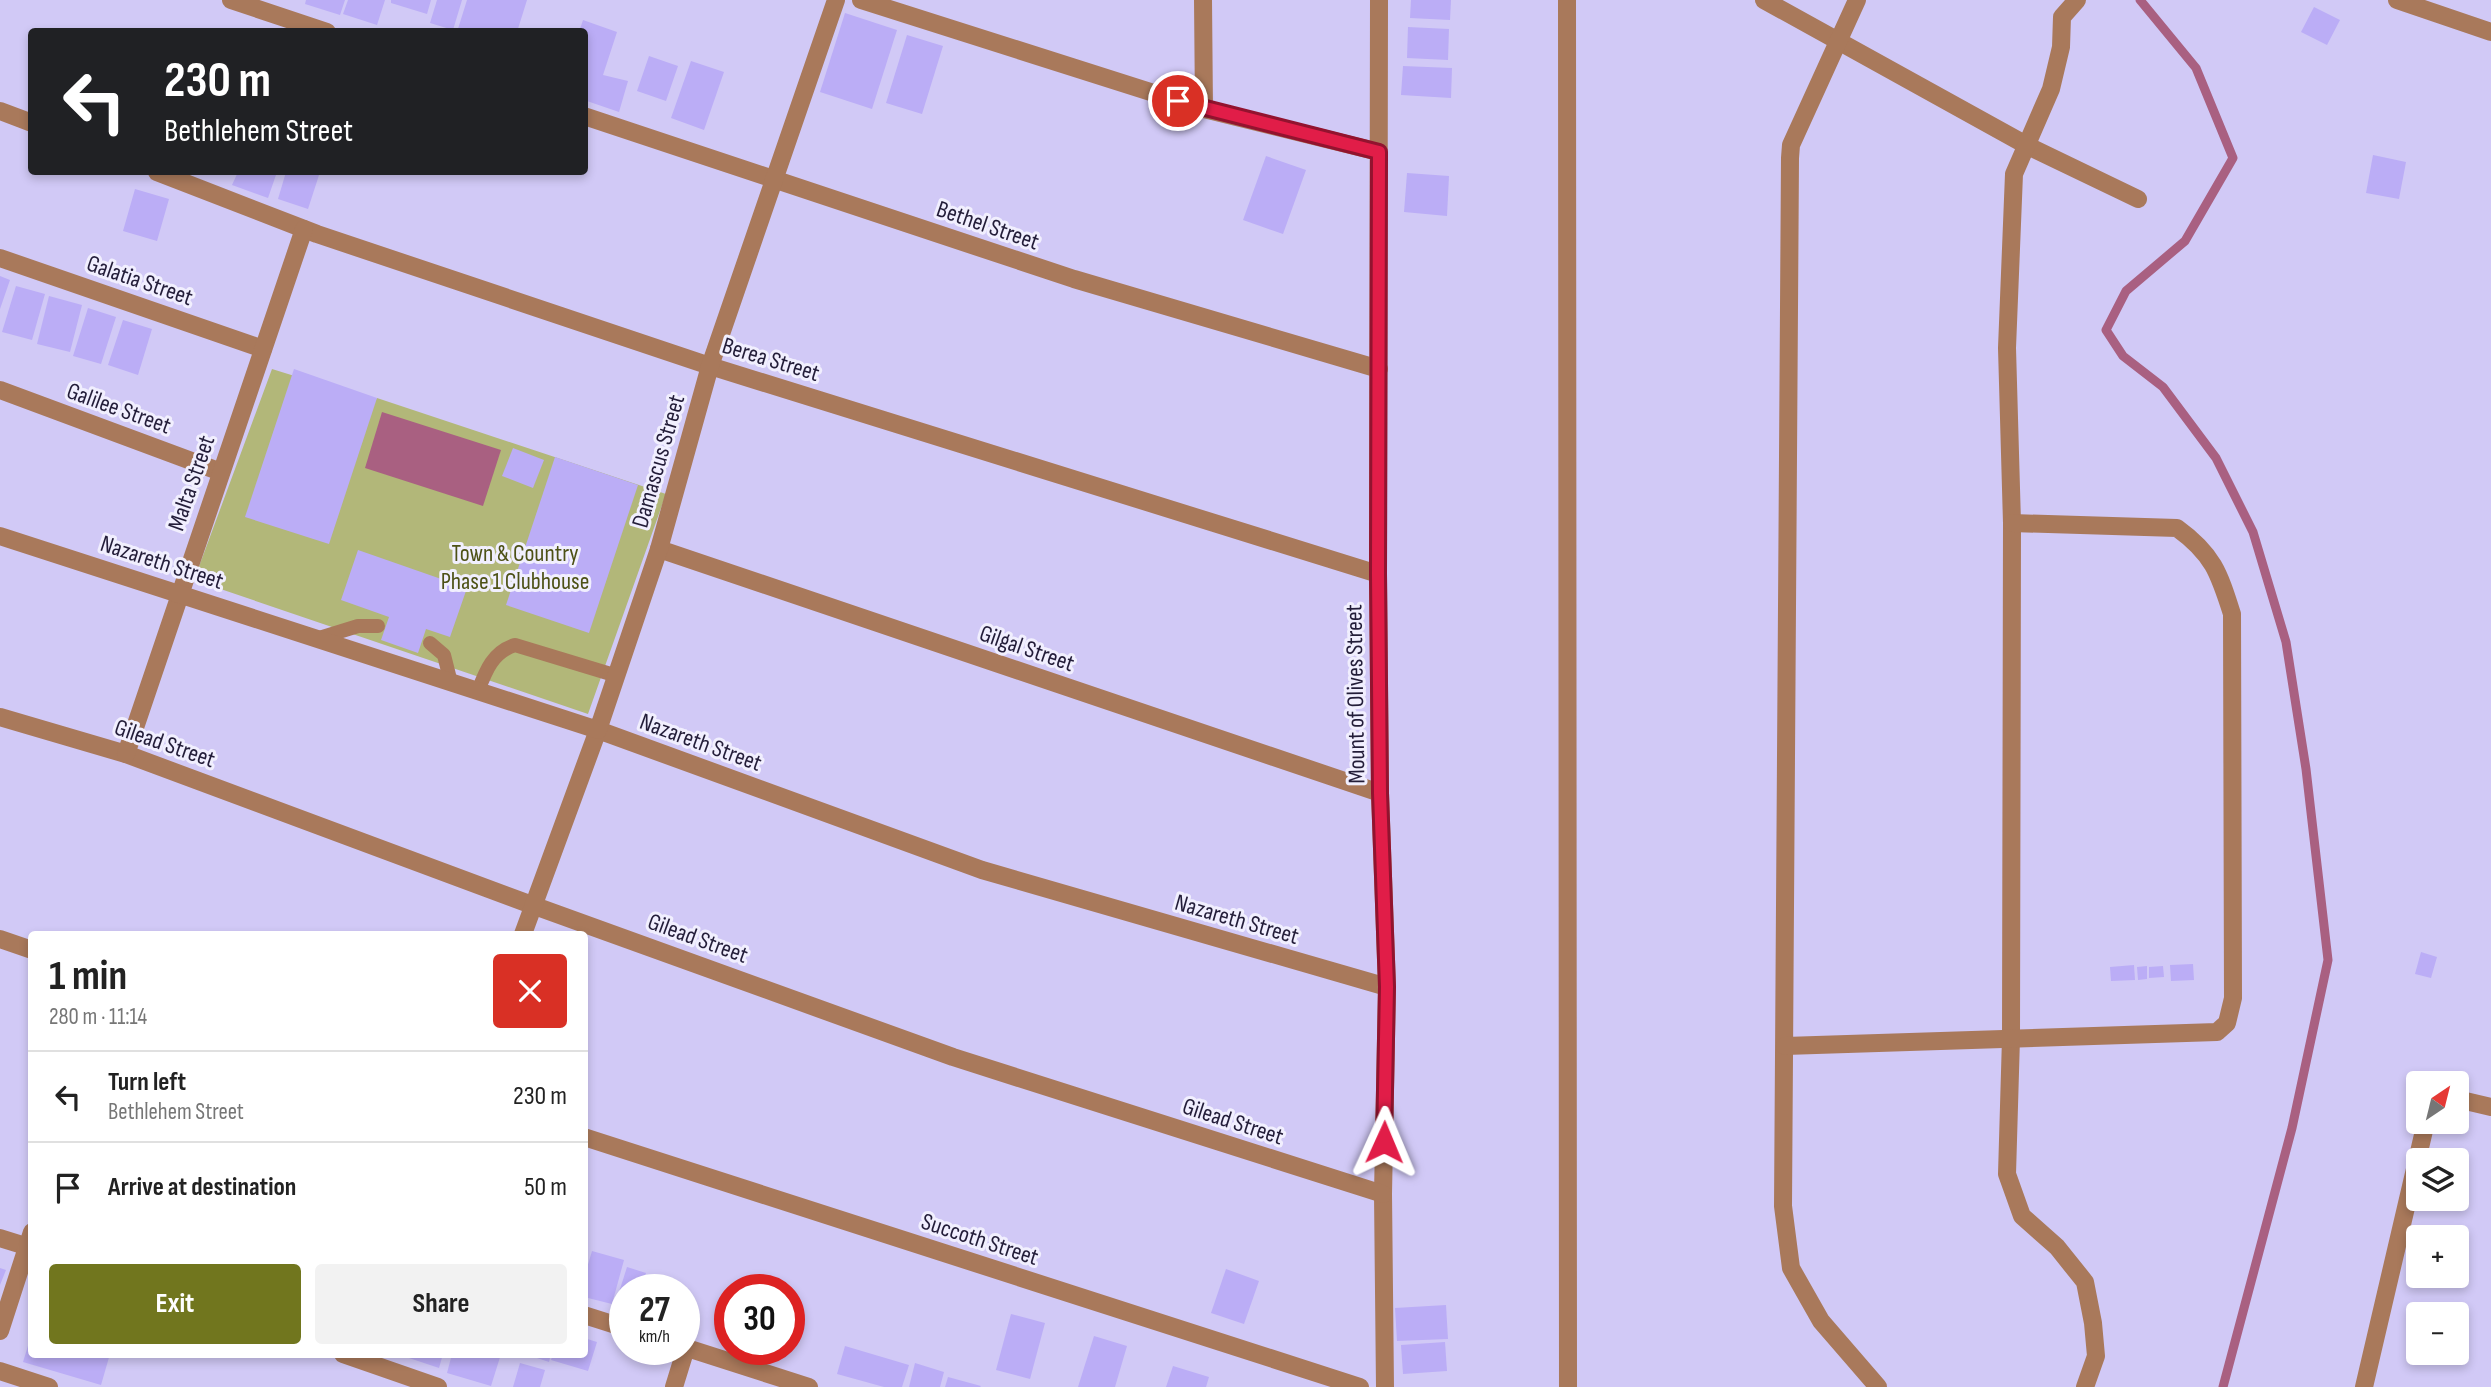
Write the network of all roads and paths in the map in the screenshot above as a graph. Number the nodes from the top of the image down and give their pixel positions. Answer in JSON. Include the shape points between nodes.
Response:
{"nodes":[{"id":1,"x":231,"y":0,"type":"edge"},
{"id":2,"x":836,"y":0,"type":"edge"},
{"id":3,"x":861,"y":0,"type":"edge"},
{"id":4,"x":1203,"y":0,"type":"edge"},
{"id":5,"x":1379,"y":0,"type":"edge"},
{"id":6,"x":1567,"y":0,"type":"edge"},
{"id":7,"x":1764,"y":0,"type":"edge"},
{"id":8,"x":1857,"y":0,"type":"edge"},
{"id":9,"x":2077,"y":0,"type":"edge"},
{"id":10,"x":2397,"y":0,"type":"edge"},
{"id":11,"x":2060,"y":8,"type":"edge"},
{"id":12,"x":315,"y":28,"type":"edge"},
{"id":13,"x":2491,"y":32,"type":"edge"},
{"id":14,"x":1837,"y":41,"type":"junction"},
{"id":15,"x":1204,"y":109,"type":"junction"},
{"id":16,"x":0,"y":111,"type":"edge"},
{"id":17,"x":588,"y":117,"type":"edge"},
{"id":18,"x":28,"y":122,"type":"edge"},
{"id":19,"x":2028,"y":146,"type":"junction"},
{"id":20,"x":1379,"y":152,"type":"junction"},
{"id":21,"x":165,"y":175,"type":"edge"},
{"id":22,"x":774,"y":178,"type":"junction"},
{"id":23,"x":2138,"y":199,"type":"dead end"},
{"id":24,"x":304,"y":229,"type":"junction"},
{"id":25,"x":0,"y":258,"type":"edge"},
{"id":26,"x":264,"y":349,"type":"junction"},
{"id":27,"x":710,"y":366,"type":"junction"},
{"id":28,"x":1379,"y":369,"type":"junction"},
{"id":29,"x":0,"y":390,"type":"edge"},
{"id":30,"x":221,"y":472,"type":"junction"},
{"id":31,"x":2012,"y":523,"type":"junction"},
{"id":32,"x":0,"y":536,"type":"edge"},
{"id":33,"x":659,"y":549,"type":"junction"},
{"id":34,"x":1378,"y":574,"type":"junction"},
{"id":35,"x":179,"y":593,"type":"junction"},
{"id":36,"x":378,"y":626,"type":"dead end"},
{"id":37,"x":316,"y":639,"type":"junction"},
{"id":38,"x":430,"y":643,"type":"dead end"},
{"id":39,"x":614,"y":675,"type":"junction"},
{"id":40,"x":451,"y":683,"type":"junction"},
{"id":41,"x":478,"y":691,"type":"junction"},
{"id":42,"x":0,"y":717,"type":"edge"},
{"id":43,"x":598,"y":730,"type":"junction"},
{"id":44,"x":126,"y":754,"type":"junction"},
{"id":45,"x":1380,"y":793,"type":"junction"},
{"id":46,"x":532,"y":905,"type":"junction"},
{"id":47,"x":524,"y":931,"type":"edge"},
{"id":48,"x":0,"y":939,"type":"edge"},
{"id":49,"x":28,"y":949,"type":"edge"},
{"id":50,"x":1387,"y":987,"type":"junction"},
{"id":51,"x":2011,"y":1038,"type":"junction"},
{"id":52,"x":1785,"y":1046,"type":"junction"},
{"id":53,"x":2469,"y":1102,"type":"edge"},
{"id":54,"x":2491,"y":1107,"type":"edge"},
{"id":55,"x":2423,"y":1134,"type":"edge"},
{"id":56,"x":588,"y":1138,"type":"edge"},
{"id":57,"x":1383,"y":1194,"type":"junction"},
{"id":58,"x":0,"y":1238,"type":"edge"},
{"id":59,"x":28,"y":1242,"type":"edge"},
{"id":60,"x":28,"y":1248,"type":"edge"},
{"id":61,"x":588,"y":1316,"type":"edge"},
{"id":62,"x":609,"y":1323,"type":"edge"},
{"id":63,"x":0,"y":1331,"type":"edge"},
{"id":64,"x":700,"y":1353,"type":"edge"},
{"id":65,"x":355,"y":1358,"type":"edge"},
{"id":66,"x":680,"y":1365,"type":"edge"},
{"id":67,"x":0,"y":1371,"type":"edge"},
{"id":68,"x":49,"y":1387,"type":"edge"},
{"id":69,"x":438,"y":1387,"type":"edge"},
{"id":70,"x":674,"y":1387,"type":"edge"},
{"id":71,"x":809,"y":1387,"type":"edge"},
{"id":72,"x":1360,"y":1387,"type":"edge"},
{"id":73,"x":1385,"y":1387,"type":"edge"},
{"id":74,"x":1568,"y":1387,"type":"edge"},
{"id":75,"x":1878,"y":1387,"type":"edge"},
{"id":76,"x":2085,"y":1387,"type":"edge"},
{"id":77,"x":2364,"y":1387,"type":"edge"}],
"edges":[{"from":1,"to":12,"type":"street"},
{"from":2,"to":22,"type":"street","name":"Damascus Street"},
{"from":3,"to":15,"type":"street"},
{"from":4,"to":15,"type":"street"},
{"from":5,"to":20,"type":"street","name":"Mount of Olives Street"},
{"from":6,"to":74,"type":"street"},
{"from":7,"to":14,"type":"street"},
{"from":8,"to":14,"type":"street"},
{"from":9,"to":11,"type":"street"},
{"from":10,"to":13,"type":"street"},
{"from":11,"to":19,"type":"street","via":[[2061,47],[2051,89]]},
{"from":14,"to":19,"type":"street"},
{"from":14,"to":52,"type":"street","via":[[1791,145],[1790,158]]},
{"from":15,"to":20,"type":"street"},
{"from":16,"to":18,"type":"street"},
{"from":17,"to":22,"type":"street","name":"Bethel Street"},
{"from":19,"to":23,"type":"street"},
{"from":19,"to":31,"type":"street","via":[[2014,174],[2007,348]]},
{"from":20,"to":28,"type":"street","name":"Mount of Olives Street"},
{"from":21,"to":24,"type":"street","name":"Berea Street"},
{"from":22,"to":27,"type":"street","name":"Damascus Street"},
{"from":22,"to":28,"type":"street","name":"Bethel Street","via":[[1074,279]]},
{"from":24,"to":26,"type":"street","name":"Malta Street"},
{"from":24,"to":27,"type":"street","name":"Berea Street"},
{"from":25,"to":26,"type":"street","name":"Galatia Street"},
{"from":26,"to":30,"type":"street","name":"Malta Street"},
{"from":27,"to":33,"type":"street","name":"Damascus Street"},
{"from":27,"to":34,"type":"street","name":"Berea Street"},
{"from":28,"to":34,"type":"street","name":"Mount of Olives Street"},
{"from":29,"to":30,"type":"street","name":"Galilee Street"},
{"from":30,"to":35,"type":"street","name":"Malta Street"},
{"from":31,"to":51,"type":"street"},
{"from":31,"to":51,"type":"street","via":[[2177,527],[2211,559],[2232,614],[2233,998],[2227,1023],[2217,1031]]},
{"from":32,"to":35,"type":"street","name":"Nazareth Street"},
{"from":33,"to":39,"type":"street","name":"Damascus Street"},
{"from":33,"to":45,"type":"street","name":"Gilgal Street"},
{"from":34,"to":45,"type":"street","name":"Mount of Olives Street"},
{"from":35,"to":37,"type":"street","name":"Nazareth Street"},
{"from":35,"to":44,"type":"street","name":"Malta Street"},
{"from":36,"to":37,"type":"lane","via":[[358,626]]},
{"from":37,"to":40,"type":"street","name":"Nazareth Street"},
{"from":38,"to":40,"type":"lane","via":[[444,655]]},
{"from":39,"to":41,"type":"lane","via":[[515,645],[499,653],[487,667]]},
{"from":39,"to":43,"type":"street","name":"Damascus Street"},
{"from":40,"to":41,"type":"street","name":"Nazareth Street"},
{"from":41,"to":43,"type":"street","name":"Nazareth Street"},
{"from":42,"to":44,"type":"street","name":"Gilead Street"},
{"from":43,"to":46,"type":"street","name":"Damascus Street"},
{"from":43,"to":50,"type":"street","name":"Nazareth Street","via":[[982,870]]},
{"from":44,"to":46,"type":"street","name":"Gilead Street"},
{"from":45,"to":50,"type":"street","name":"Mount of Olives Street"},
{"from":46,"to":47,"type":"street","name":"Damascus Street"},
{"from":46,"to":57,"type":"street","name":"Gilead Street","via":[[953,1057]]},
{"from":48,"to":49,"type":"street"},
{"from":50,"to":57,"type":"street","name":"Mount of Olives Street"},
{"from":51,"to":52,"type":"street"},
{"from":51,"to":76,"type":"street","via":[[2007,1174],[2022,1216],[2057,1247],[2085,1282],[2096,1356]]},
{"from":52,"to":75,"type":"street","via":[[1783,1206],[1791,1268],[1821,1321]]},
{"from":53,"to":54,"type":"street"},
{"from":55,"to":77,"type":"street"},
{"from":56,"to":72,"type":"street","name":"Succoth Street"},
{"from":57,"to":73,"type":"street","name":"Mount of Olives Street"},
{"from":58,"to":59,"type":"street"},
{"from":60,"to":63,"type":"street"},
{"from":61,"to":62,"type":"street"},
{"from":64,"to":71,"type":"street"},
{"from":65,"to":69,"type":"street"},
{"from":66,"to":70,"type":"street"},
{"from":67,"to":68,"type":"street"}]}
